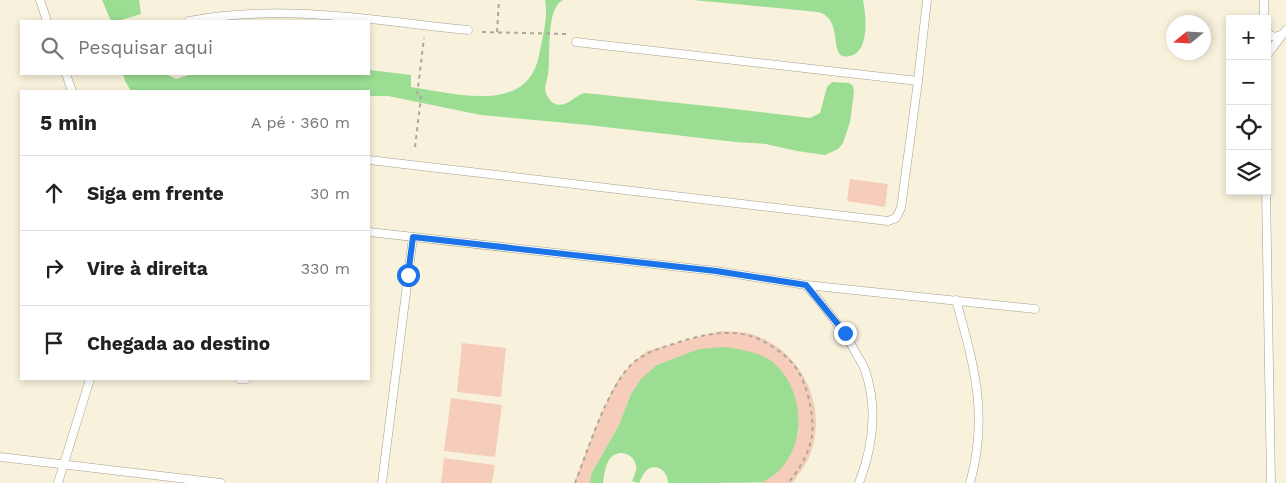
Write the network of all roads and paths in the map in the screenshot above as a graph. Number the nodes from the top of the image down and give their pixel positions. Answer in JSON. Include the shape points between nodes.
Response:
{"nodes":[{"id":1,"x":40,"y":0,"type":"edge"},
{"id":2,"x":499,"y":0,"type":"edge"},
{"id":3,"x":926,"y":0,"type":"edge"},
{"id":4,"x":1264,"y":0,"type":"edge"},
{"id":5,"x":1264,"y":15,"type":"edge"},
{"id":6,"x":47,"y":20,"type":"edge"},
{"id":7,"x":198,"y":20,"type":"edge"},
{"id":8,"x":360,"y":20,"type":"edge"},
{"id":9,"x":370,"y":21,"type":"edge"},
{"id":10,"x":468,"y":30,"type":"dead end"},
{"id":11,"x":482,"y":32,"type":"dead end"},
{"id":12,"x":497,"y":32,"type":"junction"},
{"id":13,"x":1284,"y":32,"type":"edge"},
{"id":14,"x":567,"y":34,"type":"dead end"},
{"id":15,"x":1271,"y":35,"type":"edge"},
{"id":16,"x":424,"y":38,"type":"dead end"},
{"id":17,"x":576,"y":42,"type":"dead end"},
{"id":18,"x":1271,"y":50,"type":"edge"},
{"id":19,"x":66,"y":75,"type":"edge"},
{"id":20,"x":918,"y":81,"type":"junction"},
{"id":21,"x":72,"y":90,"type":"edge"},
{"id":22,"x":415,"y":147,"type":"dead end"},
{"id":23,"x":370,"y":160,"type":"edge"},
{"id":24,"x":1266,"y":195,"type":"edge"},
{"id":25,"x":370,"y":232,"type":"edge"},
{"id":26,"x":413,"y":237,"type":"junction"},
{"id":27,"x":806,"y":285,"type":"junction"},
{"id":28,"x":956,"y":300,"type":"junction"},
{"id":29,"x":1035,"y":309,"type":"dead end"},
{"id":30,"x":90,"y":380,"type":"edge"},
{"id":31,"x":0,"y":457,"type":"edge"},
{"id":32,"x":63,"y":464,"type":"junction"},
{"id":33,"x":58,"y":483,"type":"edge"},
{"id":34,"x":221,"y":483,"type":"edge"},
{"id":35,"x":382,"y":483,"type":"edge"},
{"id":36,"x":576,"y":483,"type":"edge"},
{"id":37,"x":788,"y":483,"type":"edge"},
{"id":38,"x":859,"y":483,"type":"edge"},
{"id":39,"x":970,"y":483,"type":"edge"},
{"id":40,"x":1271,"y":483,"type":"edge"}],
"edges":[{"from":1,"to":6,"type":"street"},
{"from":2,"to":12,"type":"path"},
{"from":3,"to":20,"type":"street"},
{"from":4,"to":5,"type":"street"},
{"from":7,"to":8,"type":"street","via":[[284,13]]},
{"from":9,"to":10,"type":"street"},
{"from":11,"to":12,"type":"path"},
{"from":12,"to":14,"type":"path"},
{"from":13,"to":15,"type":"street","via":[[1275,37]]},
{"from":13,"to":18,"type":"street"},
{"from":16,"to":22,"type":"path","via":[[417,96],[421,97],[420,118]]},
{"from":17,"to":20,"type":"street"},
{"from":19,"to":21,"type":"street"},
{"from":20,"to":23,"type":"street","via":[[901,208],[896,218],[888,221]]},
{"from":24,"to":40,"type":"street"},
{"from":25,"to":26,"type":"street"},
{"from":26,"to":27,"type":"street","via":[[716,271]]},
{"from":26,"to":35,"type":"street"},
{"from":27,"to":28,"type":"street"},
{"from":27,"to":38,"type":"street","via":[[845,333],[865,369],[873,404],[872,435]]},
{"from":28,"to":29,"type":"street"},
{"from":28,"to":39,"type":"street","via":[[974,366],[980,412],[976,461]]},
{"from":30,"to":32,"type":"street"},
{"from":31,"to":32,"type":"street"},
{"from":32,"to":33,"type":"street"},
{"from":32,"to":34,"type":"street"},
{"from":36,"to":37,"type":"path","via":[[601,416],[618,382],[632,365],[648,352],[722,333],[759,340],[777,349],[798,370],[811,406],[813,425],[804,458]]}]}
